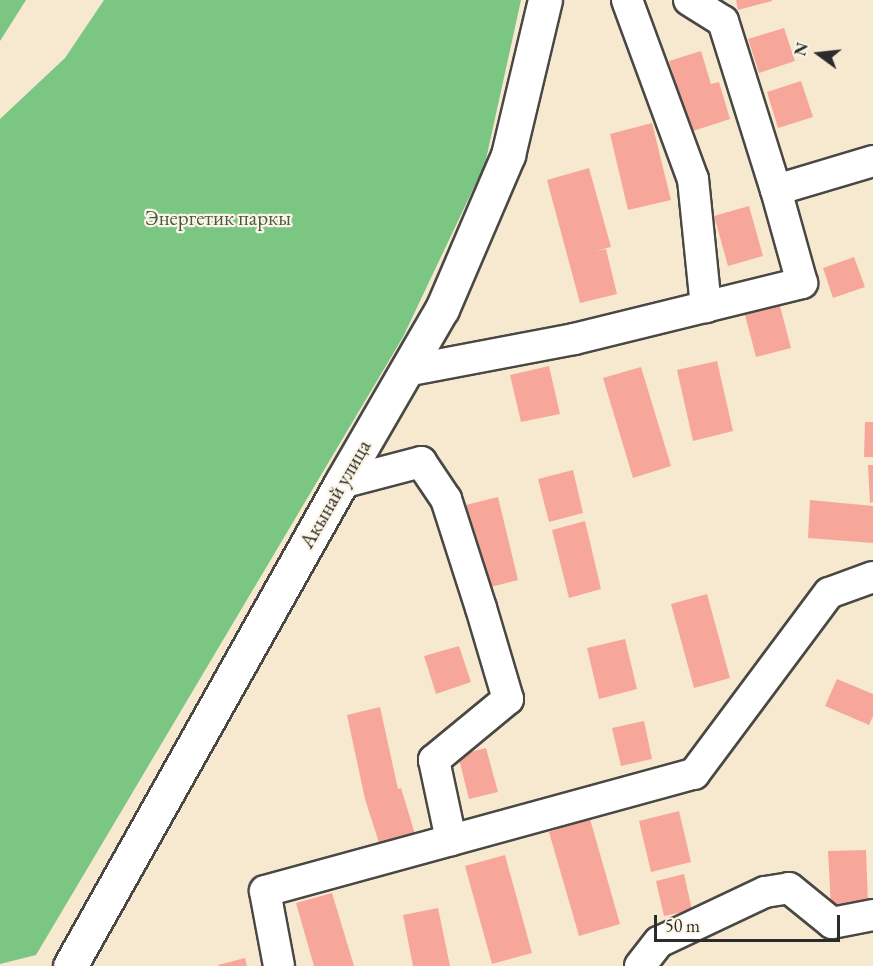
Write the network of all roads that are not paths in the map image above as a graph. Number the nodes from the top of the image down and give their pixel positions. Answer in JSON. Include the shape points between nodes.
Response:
{"nodes":[{"id":1,"x":545,"y":0,"type":"edge"},
{"id":2,"x":627,"y":0,"type":"edge"},
{"id":3,"x":689,"y":0,"type":"edge"},
{"id":4,"x":873,"y":160,"type":"edge"},
{"id":5,"x":776,"y":190,"type":"junction"},
{"id":6,"x":706,"y":307,"type":"junction"},
{"id":7,"x":406,"y":371,"type":"junction"},
{"id":8,"x":341,"y":483,"type":"junction"},
{"id":9,"x":873,"y":577,"type":"edge"},
{"id":10,"x":451,"y":840,"type":"junction"},
{"id":11,"x":873,"y":915,"type":"edge"},
{"id":12,"x":70,"y":966,"type":"edge"},
{"id":13,"x":279,"y":966,"type":"edge"},
{"id":14,"x":640,"y":966,"type":"edge"}],
"edges":[{"from":1,"to":7,"type":"main road","name":"Акынай улица","via":[[508,155],[442,309]]},
{"from":2,"to":6,"type":"street","via":[[693,179]]},
{"from":3,"to":5,"type":"street","via":[[723,21]]},
{"from":4,"to":5,"type":"street"},
{"from":5,"to":6,"type":"street","via":[[802,283]]},
{"from":6,"to":7,"type":"street","via":[[574,339]]},
{"from":7,"to":8,"type":"main road","name":"Акынай улица"},
{"from":8,"to":10,"type":"street","via":[[421,462],[446,499],[482,608],[508,699],[434,760]]},
{"from":8,"to":12,"type":"main road","name":"Акынай улица"},
{"from":9,"to":10,"type":"street","via":[[829,593],[694,774]]},
{"from":10,"to":13,"type":"street","via":[[265,891]]},
{"from":11,"to":14,"type":"street","via":[[832,923],[789,888],[765,892],[660,942]]}]}
